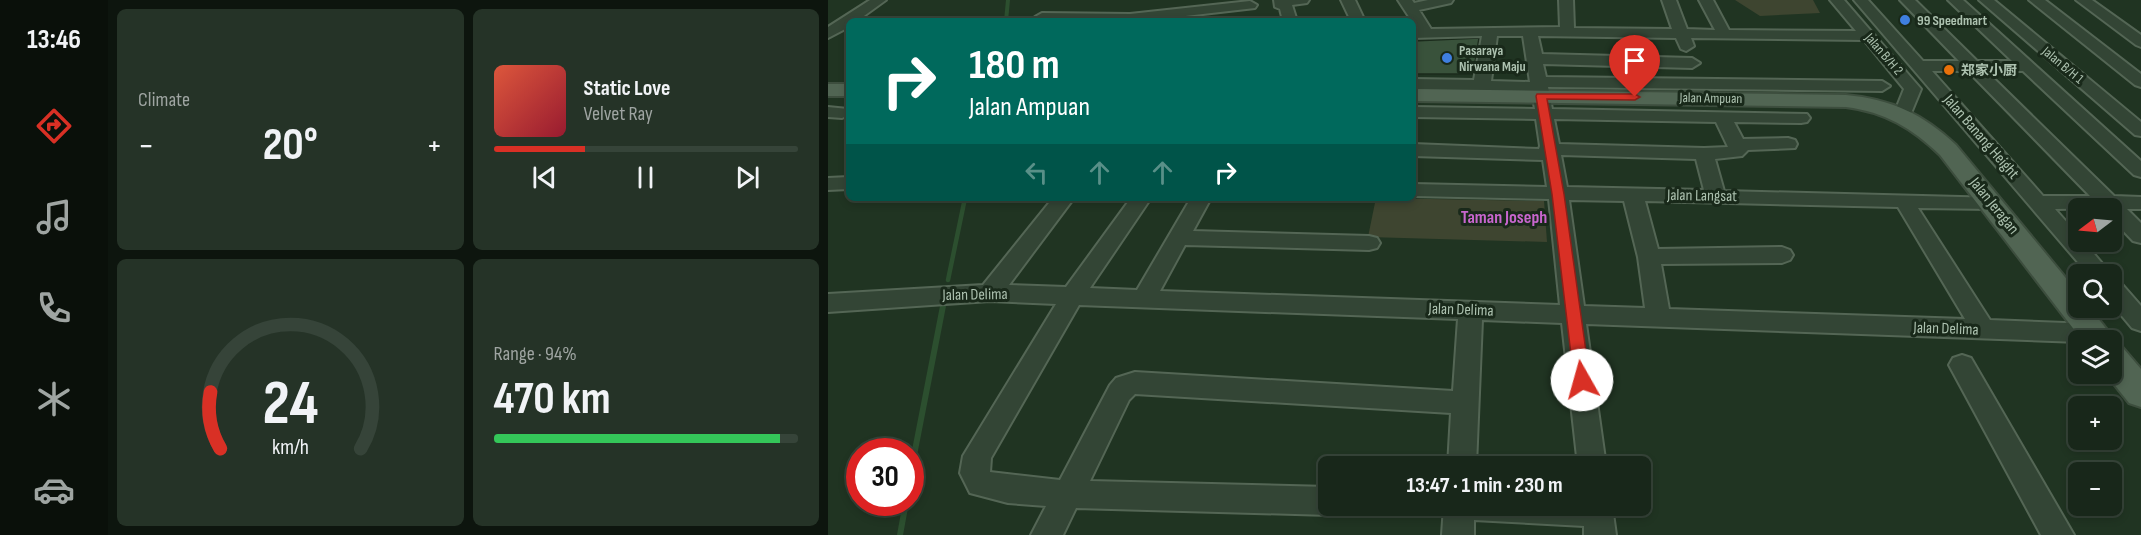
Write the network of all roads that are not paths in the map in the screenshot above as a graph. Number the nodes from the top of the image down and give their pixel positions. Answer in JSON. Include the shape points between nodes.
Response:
{"nodes":[{"id":1,"x":879,"y":0,"type":"edge"},
{"id":2,"x":1047,"y":0,"type":"edge"},
{"id":3,"x":1148,"y":0,"type":"edge"},
{"id":4,"x":1302,"y":0,"type":"edge"},
{"id":5,"x":1348,"y":0,"type":"edge"},
{"id":6,"x":1446,"y":0,"type":"edge"},
{"id":7,"x":1566,"y":0,"type":"edge"},
{"id":8,"x":1669,"y":0,"type":"edge"},
{"id":9,"x":1706,"y":0,"type":"edge"},
{"id":10,"x":1837,"y":0,"type":"edge"},
{"id":11,"x":1861,"y":0,"type":"edge"},
{"id":12,"x":1907,"y":0,"type":"edge"},
{"id":13,"x":1955,"y":0,"type":"edge"},
{"id":14,"x":1969,"y":0,"type":"edge"},
{"id":15,"x":1986,"y":0,"type":"edge"},
{"id":16,"x":2036,"y":0,"type":"edge"},
{"id":17,"x":2083,"y":0,"type":"edge"},
{"id":18,"x":1280,"y":2,"type":"edge"},
{"id":19,"x":1249,"y":3,"type":"edge"},
{"id":20,"x":1408,"y":4,"type":"edge"},
{"id":21,"x":1187,"y":6,"type":"edge"},
{"id":22,"x":1149,"y":16,"type":"junction"},
{"id":23,"x":852,"y":18,"type":"edge"},
{"id":24,"x":1041,"y":18,"type":"edge"},
{"id":25,"x":1077,"y":18,"type":"edge"},
{"id":26,"x":1164,"y":18,"type":"edge"},
{"id":27,"x":1252,"y":18,"type":"edge"},
{"id":28,"x":1276,"y":18,"type":"edge"},
{"id":29,"x":1289,"y":18,"type":"edge"},
{"id":30,"x":1357,"y":18,"type":"edge"},
{"id":31,"x":1414,"y":18,"type":"edge"},
{"id":32,"x":846,"y":22,"type":"edge"},
{"id":33,"x":2072,"y":28,"type":"junction"},
{"id":34,"x":2020,"y":29,"type":"junction"},
{"id":35,"x":1490,"y":31,"type":"junction"},
{"id":36,"x":1530,"y":32,"type":"junction"},
{"id":37,"x":1420,"y":33,"type":"edge"},
{"id":38,"x":1567,"y":33,"type":"junction"},
{"id":39,"x":828,"y":34,"type":"edge"},
{"id":40,"x":1682,"y":34,"type":"junction"},
{"id":41,"x":1725,"y":35,"type":"junction"},
{"id":42,"x":1868,"y":36,"type":"junction"},
{"id":43,"x":2141,"y":42,"type":"edge"},
{"id":44,"x":2098,"y":48,"type":"junction"},
{"id":45,"x":2141,"y":48,"type":"edge"},
{"id":46,"x":1534,"y":59,"type":"junction"},
{"id":47,"x":1692,"y":63,"type":"junction"},
{"id":48,"x":2043,"y":64,"type":"junction"},
{"id":49,"x":1973,"y":65,"type":"junction"},
{"id":50,"x":2025,"y":65,"type":"junction"},
{"id":51,"x":1920,"y":66,"type":"junction"},
{"id":52,"x":2141,"y":82,"type":"edge"},
{"id":53,"x":1416,"y":84,"type":"edge"},
{"id":54,"x":1700,"y":84,"type":"junction"},
{"id":55,"x":1482,"y":85,"type":"junction"},
{"id":56,"x":828,"y":90,"type":"edge"},
{"id":57,"x":846,"y":90,"type":"edge"},
{"id":58,"x":1874,"y":94,"type":"junction"},
{"id":59,"x":1416,"y":95,"type":"edge"},
{"id":60,"x":1540,"y":95,"type":"junction"},
{"id":61,"x":1416,"y":112,"type":"edge"},
{"id":62,"x":1903,"y":114,"type":"junction"},
{"id":63,"x":1722,"y":117,"type":"junction"},
{"id":64,"x":1801,"y":118,"type":"dead end"},
{"id":65,"x":2141,"y":131,"type":"edge"},
{"id":66,"x":1788,"y":144,"type":"dead end"},
{"id":67,"x":1736,"y":145,"type":"junction"},
{"id":68,"x":1416,"y":150,"type":"edge"},
{"id":69,"x":2141,"y":151,"type":"edge"},
{"id":70,"x":1549,"y":152,"type":"junction"},
{"id":71,"x":1704,"y":154,"type":"junction"},
{"id":72,"x":2141,"y":171,"type":"edge"},
{"id":73,"x":846,"y":183,"type":"edge"},
{"id":74,"x":828,"y":184,"type":"edge"},
{"id":75,"x":1416,"y":190,"type":"edge"},
{"id":76,"x":1558,"y":194,"type":"junction"},
{"id":77,"x":1633,"y":195,"type":"junction"},
{"id":78,"x":1716,"y":196,"type":"junction"},
{"id":79,"x":2104,"y":198,"type":"edge"},
{"id":80,"x":1062,"y":201,"type":"edge"},
{"id":81,"x":1139,"y":201,"type":"edge"},
{"id":82,"x":1199,"y":201,"type":"edge"},
{"id":83,"x":1904,"y":201,"type":"junction"},
{"id":84,"x":2038,"y":202,"type":"junction"},
{"id":85,"x":2068,"y":202,"type":"edge"},
{"id":86,"x":2122,"y":202,"type":"edge"},
{"id":87,"x":1992,"y":203,"type":"junction"},
{"id":88,"x":2141,"y":203,"type":"edge"},
{"id":89,"x":2122,"y":216,"type":"edge"},
{"id":90,"x":2141,"y":236,"type":"edge"},
{"id":91,"x":1177,"y":238,"type":"junction"},
{"id":92,"x":1369,"y":243,"type":"dead end"},
{"id":93,"x":1782,"y":255,"type":"dead end"},
{"id":94,"x":1649,"y":257,"type":"junction"},
{"id":95,"x":2091,"y":264,"type":"edge"},
{"id":96,"x":990,"y":293,"type":"junction"},
{"id":97,"x":1073,"y":295,"type":"junction"},
{"id":98,"x":1144,"y":298,"type":"junction"},
{"id":99,"x":2122,"y":300,"type":"edge"},
{"id":100,"x":828,"y":303,"type":"edge"},
{"id":101,"x":1470,"y":311,"type":"junction"},
{"id":102,"x":1574,"y":315,"type":"junction"},
{"id":103,"x":1659,"y":318,"type":"junction"},
{"id":104,"x":2141,"y":322,"type":"edge"},
{"id":105,"x":1984,"y":330,"type":"junction"},
{"id":106,"x":2092,"y":330,"type":"edge"},
{"id":107,"x":2068,"y":339,"type":"edge"},
{"id":108,"x":1962,"y":365,"type":"dead end"},
{"id":109,"x":2122,"y":369,"type":"edge"},
{"id":110,"x":2141,"y":393,"type":"edge"},
{"id":111,"x":1466,"y":403,"type":"junction"},
{"id":112,"x":1463,"y":456,"type":"edge"},
{"id":113,"x":1591,"y":456,"type":"edge"},
{"id":114,"x":1068,"y":494,"type":"junction"},
{"id":115,"x":1318,"y":501,"type":"edge"},
{"id":116,"x":1459,"y":516,"type":"edge"},
{"id":117,"x":1576,"y":516,"type":"edge"},
{"id":118,"x":1598,"y":518,"type":"edge"},
{"id":119,"x":1047,"y":535,"type":"edge"},
{"id":120,"x":1458,"y":535,"type":"edge"},
{"id":121,"x":2058,"y":535,"type":"edge"}],
"edges":[{"from":1,"to":23,"type":"street"},
{"from":2,"to":24,"type":"street"},
{"from":3,"to":22,"type":"street"},
{"from":4,"to":18,"type":"street"},
{"from":5,"to":30,"type":"street"},
{"from":6,"to":20,"type":"street"},
{"from":7,"to":38,"type":"street"},
{"from":8,"to":40,"type":"street"},
{"from":9,"to":41,"type":"street"},
{"from":10,"to":42,"type":"street","name":"Jalan B/H 2"},
{"from":11,"to":51,"type":"street","name":"Jalan Banang Height"},
{"from":12,"to":49,"type":"street"},
{"from":13,"to":50,"type":"street"},
{"from":14,"to":48,"type":"street"},
{"from":15,"to":34,"type":"street","name":"Jalan B/H 1"},
{"from":16,"to":33,"type":"street"},
{"from":17,"to":43,"type":"street"},
{"from":18,"to":28,"type":"street","via":[[1275,10]]},
{"from":18,"to":29,"type":"street","via":[[1287,7]]},
{"from":19,"to":21,"type":"street"},
{"from":19,"to":27,"type":"street"},
{"from":20,"to":31,"type":"street"},
{"from":21,"to":26,"type":"street"},
{"from":22,"to":25,"type":"street"},
{"from":22,"to":26,"type":"street"},
{"from":32,"to":39,"type":"street"},
{"from":33,"to":34,"type":"street"},
{"from":33,"to":44,"type":"street"},
{"from":34,"to":65,"type":"street","name":"Jalan B/H 1"},
{"from":35,"to":36,"type":"street"},
{"from":35,"to":37,"type":"street"},
{"from":35,"to":55,"type":"street"},
{"from":36,"to":38,"type":"street"},
{"from":36,"to":46,"type":"street"},
{"from":38,"to":40,"type":"street"},
{"from":40,"to":41,"type":"street"},
{"from":40,"to":47,"type":"street"},
{"from":41,"to":42,"type":"street"},
{"from":42,"to":62,"type":"street","name":"Jalan B/H 2","via":[[1913,89]]},
{"from":44,"to":45,"type":"street"},
{"from":44,"to":52,"type":"street"},
{"from":46,"to":47,"type":"street"},
{"from":46,"to":60,"type":"street"},
{"from":47,"to":54,"type":"street"},
{"from":48,"to":50,"type":"street"},
{"from":48,"to":69,"type":"street"},
{"from":49,"to":50,"type":"street"},
{"from":49,"to":51,"type":"street"},
{"from":49,"to":79,"type":"street"},
{"from":50,"to":72,"type":"street"},
{"from":51,"to":84,"type":"street","name":"Jalan Banang Height"},
{"from":53,"to":55,"type":"street"},
{"from":54,"to":58,"type":"street"},
{"from":54,"to":60,"type":"street"},
{"from":55,"to":60,"type":"street"},
{"from":56,"to":57,"type":"main road"},
{"from":58,"to":60,"type":"main road","name":"Jalan Ampuan"},
{"from":58,"to":62,"type":"main road","name":"Jalan Jeragan"},
{"from":59,"to":60,"type":"main road","name":"Jalan Ampuan"},
{"from":60,"to":61,"type":"street"},
{"from":60,"to":63,"type":"street"},
{"from":60,"to":70,"type":"street"},
{"from":62,"to":87,"type":"main road","name":"Jalan Jeragan","via":[[1936,137]]},
{"from":63,"to":64,"type":"street"},
{"from":63,"to":67,"type":"street"},
{"from":66,"to":67,"type":"street"},
{"from":67,"to":71,"type":"street","via":[[1739,150],[1735,152]]},
{"from":68,"to":70,"type":"street"},
{"from":70,"to":71,"type":"street"},
{"from":70,"to":76,"type":"street"},
{"from":71,"to":78,"type":"street"},
{"from":73,"to":74,"type":"street"},
{"from":75,"to":76,"type":"street","name":"Jalan Langsat"},
{"from":76,"to":77,"type":"street","name":"Jalan Langsat"},
{"from":76,"to":102,"type":"street"},
{"from":77,"to":78,"type":"street","name":"Jalan Langsat"},
{"from":77,"to":94,"type":"street"},
{"from":78,"to":83,"type":"street","name":"Jalan Langsat"},
{"from":80,"to":96,"type":"street"},
{"from":81,"to":97,"type":"street"},
{"from":82,"to":91,"type":"street"},
{"from":83,"to":87,"type":"street","name":"Jalan Langsat"},
{"from":83,"to":105,"type":"street"},
{"from":84,"to":85,"type":"street"},
{"from":84,"to":95,"type":"street","name":"Jalan Banang Height"},
{"from":86,"to":88,"type":"street"},
{"from":87,"to":106,"type":"main road","name":"Jalan Jeragan"},
{"from":89,"to":90,"type":"street"},
{"from":91,"to":92,"type":"street"},
{"from":91,"to":98,"type":"street"},
{"from":93,"to":94,"type":"street"},
{"from":94,"to":103,"type":"street"},
{"from":96,"to":97,"type":"street","name":"Jalan Delima"},
{"from":96,"to":100,"type":"street","name":"Jalan Delima"},
{"from":97,"to":98,"type":"street","name":"Jalan Delima"},
{"from":97,"to":114,"type":"street","via":[[977,456],[975,474],[980,483]]},
{"from":98,"to":101,"type":"street","name":"Jalan Delima"},
{"from":99,"to":104,"type":"street"},
{"from":101,"to":102,"type":"street","name":"Jalan Delima"},
{"from":101,"to":111,"type":"street"},
{"from":102,"to":103,"type":"street","name":"Jalan Delima"},
{"from":102,"to":113,"type":"street"},
{"from":103,"to":105,"type":"street","name":"Jalan Delima"},
{"from":105,"to":107,"type":"street","name":"Jalan Delima"},
{"from":108,"to":121,"type":"street"},
{"from":109,"to":110,"type":"main road","name":"Jalan Jeragan"},
{"from":111,"to":112,"type":"street"},
{"from":111,"to":114,"type":"street","via":[[1135,383],[1119,393]]},
{"from":114,"to":115,"type":"street"},
{"from":114,"to":119,"type":"street"},
{"from":116,"to":120,"type":"street"},
{"from":117,"to":118,"type":"street"}]}
